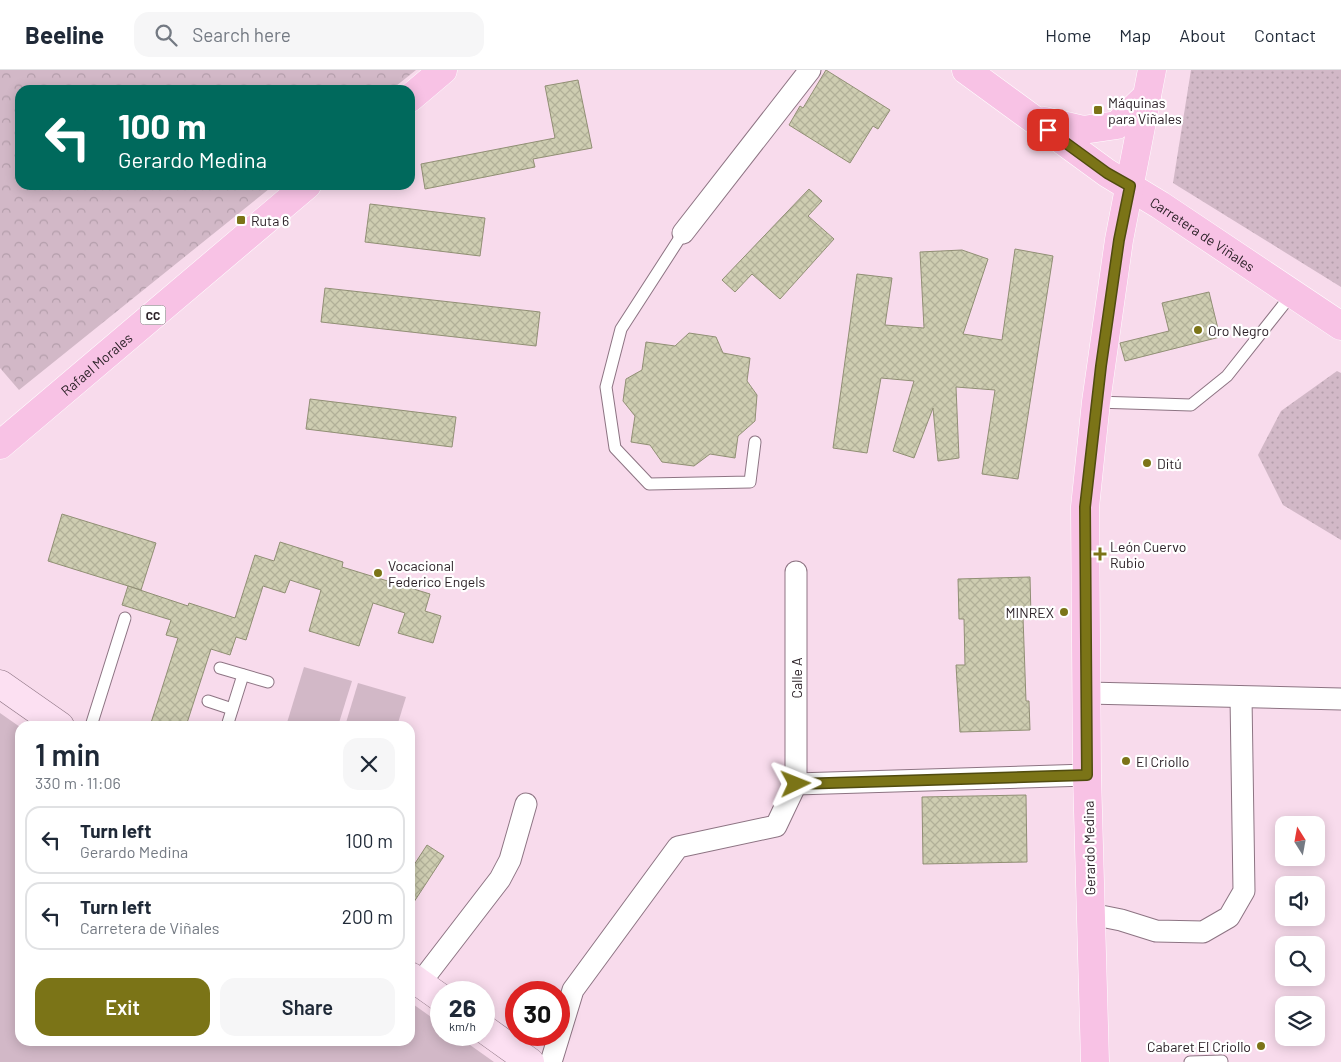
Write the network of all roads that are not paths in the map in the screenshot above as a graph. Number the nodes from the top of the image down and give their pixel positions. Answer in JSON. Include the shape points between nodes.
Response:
{"nodes":[{"id":1,"x":443,"y":70,"type":"edge"},
{"id":2,"x":810,"y":70,"type":"edge"},
{"id":3,"x":966,"y":70,"type":"edge"},
{"id":4,"x":1149,"y":83,"type":"edge"},
{"id":5,"x":415,"y":94,"type":"edge"},
{"id":6,"x":1033,"y":119,"type":"junction"},
{"id":7,"x":1130,"y":186,"type":"junction"},
{"id":8,"x":301,"y":190,"type":"edge"},
{"id":9,"x":683,"y":233,"type":"joint"},
{"id":10,"x":1292,"y":294,"type":"junction"},
{"id":11,"x":1341,"y":326,"type":"edge"},
{"id":12,"x":1096,"y":402,"type":"junction"},
{"id":13,"x":756,"y":442,"type":"dead end"},
{"id":14,"x":0,"y":445,"type":"edge"},
{"id":15,"x":796,"y":572,"type":"dead end"},
{"id":16,"x":125,"y":618,"type":"dead end"},
{"id":17,"x":220,"y":668,"type":"dead end"},
{"id":18,"x":243,"y":675,"type":"junction"},
{"id":19,"x":268,"y":682,"type":"dead end"},
{"id":20,"x":0,"y":684,"type":"edge"},
{"id":21,"x":1087,"y":693,"type":"junction"},
{"id":22,"x":1242,"y":696,"type":"junction"},
{"id":23,"x":1341,"y":699,"type":"edge"},
{"id":24,"x":208,"y":702,"type":"dead end"},
{"id":25,"x":232,"y":709,"type":"junction"},
{"id":26,"x":53,"y":721,"type":"edge"},
{"id":27,"x":93,"y":721,"type":"edge"},
{"id":28,"x":228,"y":721,"type":"edge"},
{"id":29,"x":1087,"y":775,"type":"junction"},
{"id":30,"x":796,"y":784,"type":"junction"},
{"id":31,"x":526,"y":804,"type":"dead end"},
{"id":32,"x":1091,"y":914,"type":"junction"},
{"id":33,"x":424,"y":986,"type":"edge"},
{"id":34,"x":495,"y":1037,"type":"edge"},
{"id":35,"x":1222,"y":1060,"type":"dead end"},
{"id":36,"x":530,"y":1062,"type":"edge"},
{"id":37,"x":551,"y":1062,"type":"edge"},
{"id":38,"x":1094,"y":1062,"type":"edge"},
{"id":39,"x":1190,"y":1062,"type":"edge"}],
"edges":[{"from":1,"to":5,"type":"main road"},
{"from":2,"to":9,"type":"street"},
{"from":3,"to":6,"type":"main road","name":"Carretera de Viñales"},
{"from":4,"to":6,"type":"main road","via":[[1117,125],[1083,130]]},
{"from":4,"to":7,"type":"main road","name":"Gerardo Medina"},
{"from":6,"to":7,"type":"main road","name":"Carretera de Viñales"},
{"from":7,"to":10,"type":"main road","name":"Carretera de Viñales"},
{"from":7,"to":12,"type":"main road","name":"Gerardo Medina"},
{"from":8,"to":14,"type":"main road","name":"Rafael Morales","number":"CC"},
{"from":9,"to":13,"type":"lane","via":[[621,329],[606,387],[614,448],[649,484],[750,482]]},
{"from":10,"to":11,"type":"main road","name":"Carretera de Viñales"},
{"from":10,"to":12,"type":"lane","via":[[1227,376],[1191,405]]},
{"from":12,"to":21,"type":"main road","name":"Gerardo Medina","via":[[1085,507]]},
{"from":15,"to":30,"type":"street","name":"Calle A"},
{"from":16,"to":27,"type":"lane"},
{"from":17,"to":18,"type":"lane"},
{"from":18,"to":19,"type":"lane"},
{"from":18,"to":25,"type":"lane"},
{"from":20,"to":26,"type":"main road"},
{"from":21,"to":22,"type":"street"},
{"from":21,"to":29,"type":"main road","name":"Gerardo Medina"},
{"from":22,"to":23,"type":"street"},
{"from":22,"to":32,"type":"street","via":[[1244,891],[1229,916],[1203,932],[1156,931]]},
{"from":24,"to":25,"type":"lane"},
{"from":25,"to":28,"type":"lane"},
{"from":29,"to":30,"type":"street"},
{"from":29,"to":32,"type":"main road","name":"Gerardo Medina"},
{"from":30,"to":37,"type":"street","via":[[776,826],[678,846],[573,990]]},
{"from":31,"to":33,"type":"street","via":[[510,860],[500,879]]},
{"from":32,"to":38,"type":"main road","name":"Gerardo Medina"},
{"from":34,"to":36,"type":"main road"},
{"from":35,"to":39,"type":"lane"}]}
